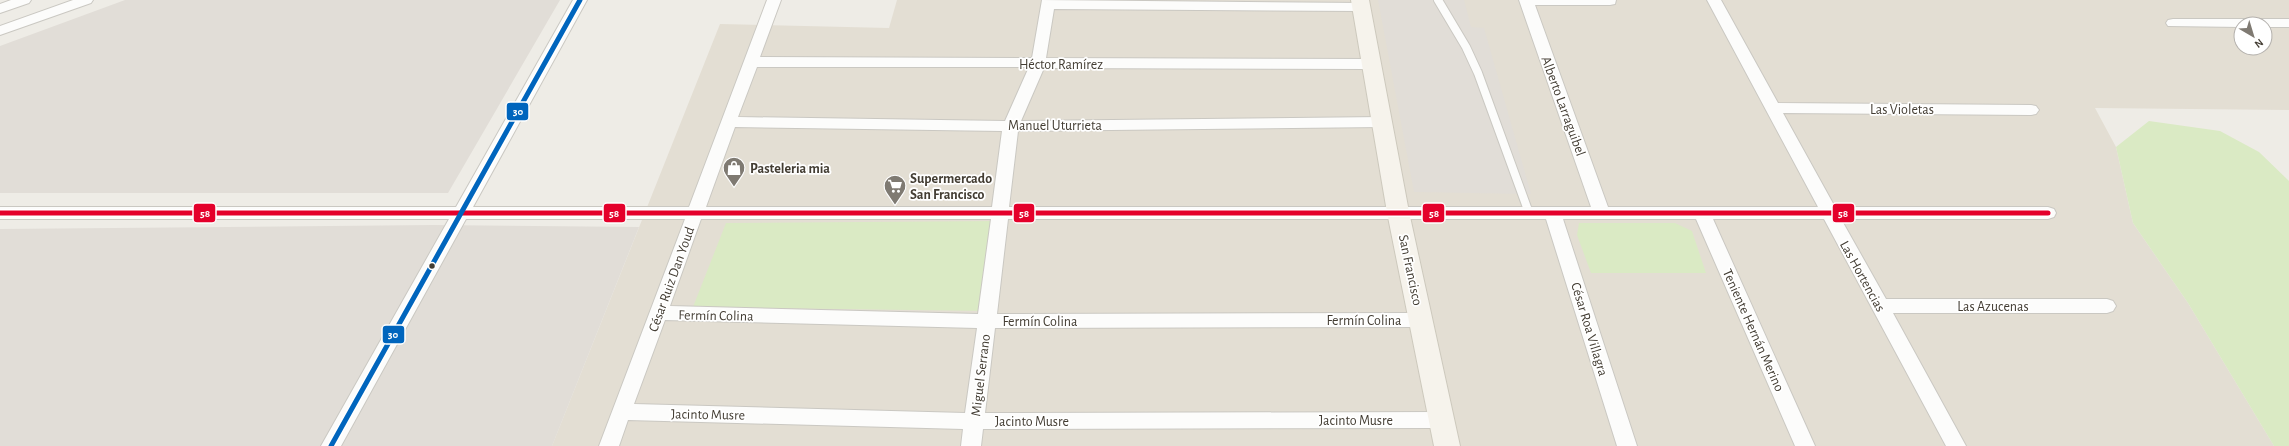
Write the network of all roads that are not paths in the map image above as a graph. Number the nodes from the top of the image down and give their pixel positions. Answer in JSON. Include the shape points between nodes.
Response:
{"nodes":[{"id":1,"x":86,"y":0,"type":"edge"},
{"id":2,"x":580,"y":0,"type":"edge"},
{"id":3,"x":774,"y":0,"type":"edge"},
{"id":4,"x":1438,"y":0,"type":"edge"},
{"id":5,"x":1714,"y":0,"type":"edge"},
{"id":6,"x":1526,"y":1,"type":"edge"},
{"id":7,"x":1610,"y":1,"type":"dead end"},
{"id":8,"x":1049,"y":2,"type":"edge"},
{"id":9,"x":1360,"y":3,"type":"edge"},
{"id":10,"x":12,"y":4,"type":"edge"},
{"id":11,"x":23,"y":21,"type":"junction"},
{"id":12,"x":2173,"y":23,"type":"dead end"},
{"id":13,"x":2289,"y":23,"type":"edge"},
{"id":14,"x":0,"y":31,"type":"edge"},
{"id":15,"x":750,"y":62,"type":"junction"},
{"id":16,"x":1038,"y":64,"type":"junction"},
{"id":17,"x":1372,"y":64,"type":"junction"},
{"id":18,"x":1772,"y":108,"type":"junction"},
{"id":19,"x":2031,"y":110,"type":"dead end"},
{"id":20,"x":729,"y":122,"type":"junction"},
{"id":21,"x":1382,"y":122,"type":"junction"},
{"id":22,"x":1011,"y":126,"type":"junction"},
{"id":23,"x":461,"y":212,"type":"junction"},
{"id":24,"x":696,"y":212,"type":"junction"},
{"id":25,"x":1000,"y":212,"type":"junction"},
{"id":26,"x":1398,"y":212,"type":"junction"},
{"id":27,"x":1553,"y":212,"type":"junction"},
{"id":28,"x":0,"y":213,"type":"edge"},
{"id":29,"x":1529,"y":213,"type":"junction"},
{"id":30,"x":1602,"y":213,"type":"junction"},
{"id":31,"x":1702,"y":213,"type":"junction"},
{"id":32,"x":1829,"y":213,"type":"junction"},
{"id":33,"x":2048,"y":213,"type":"dead end"},
{"id":34,"x":1880,"y":306,"type":"junction"},
{"id":35,"x":2107,"y":306,"type":"dead end"},
{"id":36,"x":658,"y":313,"type":"junction"},
{"id":37,"x":1421,"y":320,"type":"junction"},
{"id":38,"x":986,"y":321,"type":"junction"},
{"id":39,"x":622,"y":412,"type":"junction"},
{"id":40,"x":1442,"y":420,"type":"junction"},
{"id":41,"x":974,"y":421,"type":"junction"},
{"id":42,"x":331,"y":446,"type":"edge"},
{"id":43,"x":610,"y":446,"type":"edge"},
{"id":44,"x":971,"y":446,"type":"edge"},
{"id":45,"x":1447,"y":446,"type":"edge"},
{"id":46,"x":1627,"y":446,"type":"edge"},
{"id":47,"x":1805,"y":446,"type":"edge"},
{"id":48,"x":1956,"y":446,"type":"edge"}],
"edges":[{"from":1,"to":11,"type":"street"},
{"from":2,"to":23,"type":"street"},
{"from":3,"to":15,"type":"street","name":"César Ruiz Dan Youd"},
{"from":4,"to":29,"type":"lane","via":[[1466,46],[1478,73]]},
{"from":5,"to":18,"type":"street","name":"Las Hortencias"},
{"from":6,"to":7,"type":"street"},
{"from":6,"to":30,"type":"street","name":"Alberto Larraguibel"},
{"from":8,"to":9,"type":"street"},
{"from":8,"to":16,"type":"street","name":"Miguel Serrano"},
{"from":9,"to":17,"type":"street","name":"San Francisco"},
{"from":10,"to":11,"type":"street"},
{"from":11,"to":14,"type":"street"},
{"from":12,"to":13,"type":"street"},
{"from":15,"to":16,"type":"street","name":"Héctor Ramírez"},
{"from":15,"to":20,"type":"street","name":"César Ruiz Dan Youd"},
{"from":16,"to":17,"type":"street","name":"Héctor Ramírez"},
{"from":16,"to":22,"type":"street","name":"Miguel Serrano"},
{"from":17,"to":21,"type":"street","name":"San Francisco"},
{"from":18,"to":19,"type":"street","name":"Las Violetas"},
{"from":18,"to":32,"type":"street","name":"Las Hortencias"},
{"from":20,"to":22,"type":"street","name":"Manuel Uturrieta"},
{"from":20,"to":24,"type":"street","name":"César Ruiz Dan Youd"},
{"from":21,"to":22,"type":"street","name":"Manuel Uturrieta"},
{"from":21,"to":26,"type":"street","name":"San Francisco"},
{"from":22,"to":25,"type":"street","name":"Miguel Serrano"},
{"from":23,"to":24,"type":"street"},
{"from":23,"to":28,"type":"street"},
{"from":23,"to":42,"type":"street"},
{"from":24,"to":25,"type":"street"},
{"from":24,"to":36,"type":"street","name":"César Ruiz Dan Youd"},
{"from":25,"to":26,"type":"street"},
{"from":25,"to":38,"type":"street","name":"Miguel Serrano"},
{"from":26,"to":29,"type":"street"},
{"from":26,"to":37,"type":"street","name":"San Francisco"},
{"from":27,"to":29,"type":"street"},
{"from":27,"to":30,"type":"street"},
{"from":27,"to":46,"type":"street","name":"César Roa Villagra"},
{"from":30,"to":31,"type":"street"},
{"from":31,"to":32,"type":"street"},
{"from":31,"to":47,"type":"street","name":"Teniente Hernán Merino"},
{"from":32,"to":33,"type":"street"},
{"from":32,"to":34,"type":"street","name":"Las Hortencias"},
{"from":34,"to":35,"type":"street","name":"Las Azucenas"},
{"from":34,"to":48,"type":"street","name":"Las Hortencias"},
{"from":36,"to":38,"type":"street","name":"Fermín Colina"},
{"from":36,"to":39,"type":"street","name":"César Ruiz Dan Youd"},
{"from":37,"to":38,"type":"street","name":"Fermín Colina"},
{"from":37,"to":40,"type":"street","name":"San Francisco"},
{"from":38,"to":41,"type":"street","name":"Miguel Serrano"},
{"from":39,"to":41,"type":"street","name":"Jacinto Musre"},
{"from":39,"to":43,"type":"street","name":"César Ruiz Dan Youd"},
{"from":40,"to":41,"type":"street","name":"Jacinto Musre"},
{"from":40,"to":45,"type":"street","name":"San Francisco"},
{"from":41,"to":44,"type":"street","name":"Miguel Serrano"}]}
